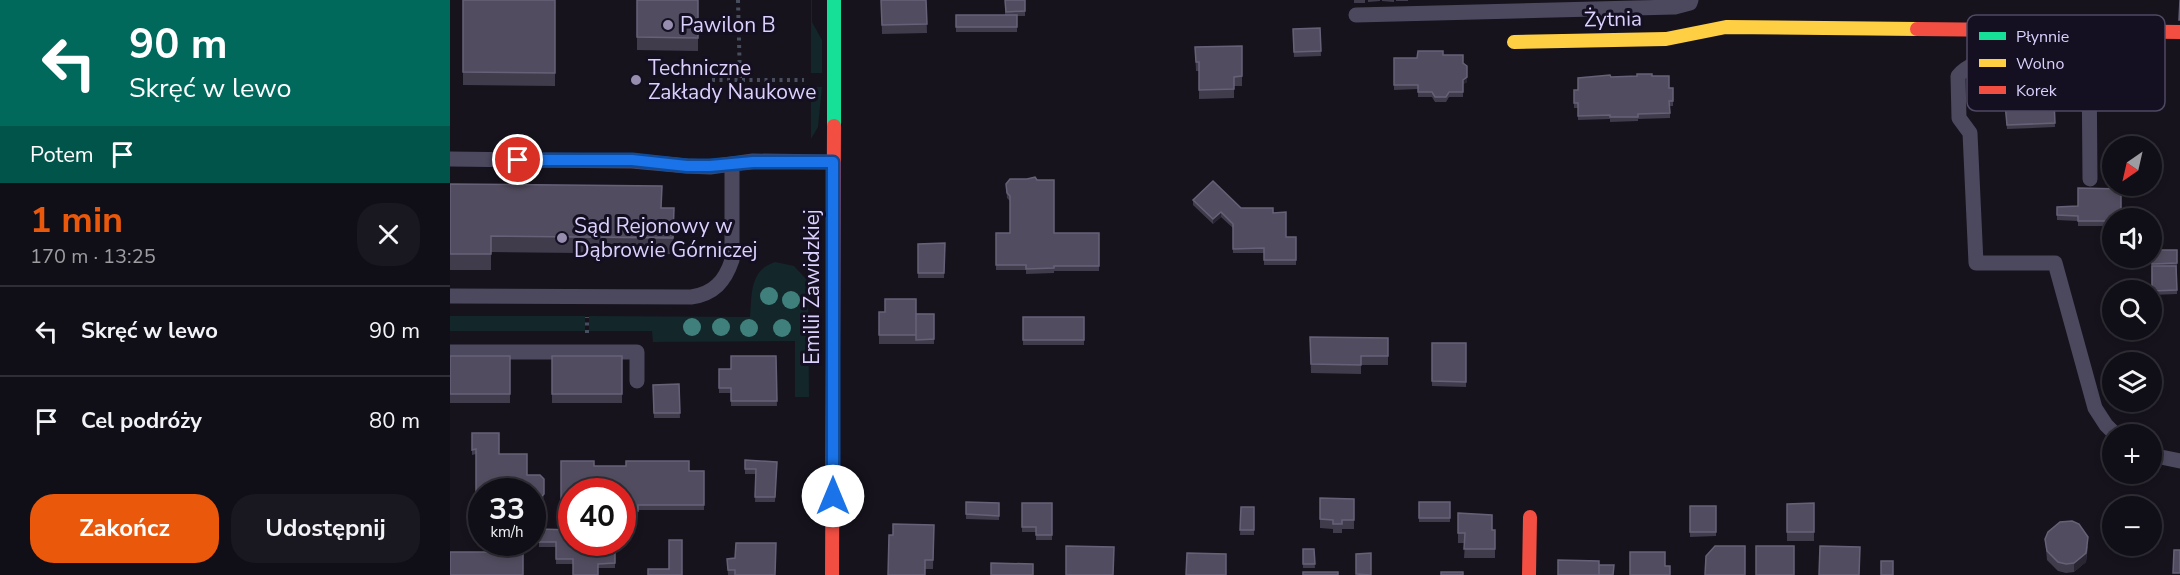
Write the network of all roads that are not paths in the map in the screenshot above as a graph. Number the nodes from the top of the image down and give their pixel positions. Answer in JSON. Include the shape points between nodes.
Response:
{"nodes":[{"id":1,"x":834,"y":0,"type":"edge"},
{"id":2,"x":1691,"y":0,"type":"edge"},
{"id":3,"x":1356,"y":15,"type":"dead end"},
{"id":4,"x":1521,"y":29,"type":"junction"},
{"id":5,"x":1967,"y":30,"type":"edge"},
{"id":6,"x":2165,"y":32,"type":"edge"},
{"id":7,"x":2180,"y":32,"type":"edge"},
{"id":8,"x":1967,"y":68,"type":"edge"},
{"id":9,"x":2089,"y":111,"type":"edge"},
{"id":10,"x":450,"y":159,"type":"edge"},
{"id":11,"x":833,"y":162,"type":"junction"},
{"id":12,"x":732,"y":164,"type":"junction"},
{"id":13,"x":2090,"y":179,"type":"dead end"},
{"id":14,"x":450,"y":296,"type":"edge"},
{"id":15,"x":450,"y":352,"type":"edge"},
{"id":16,"x":637,"y":381,"type":"dead end"},
{"id":17,"x":2106,"y":424,"type":"edge"},
{"id":18,"x":2162,"y":457,"type":"edge"},
{"id":19,"x":2180,"y":461,"type":"edge"},
{"id":20,"x":1530,"y":517,"type":"dead end"},
{"id":21,"x":832,"y":575,"type":"edge"},
{"id":22,"x":1530,"y":575,"type":"edge"}],
"edges":[{"from":1,"to":11,"type":"street","name":"Emilii Zawidzkiej"},
{"from":2,"to":4,"type":"lane","via":[[1675,7]]},
{"from":3,"to":4,"type":"lane"},
{"from":4,"to":5,"type":"street","name":"Żytnia","via":[[1666,39],[1726,27]]},
{"from":6,"to":7,"type":"street","name":"Żytnia"},
{"from":8,"to":17,"type":"lane","via":[[1958,76],[1959,117],[1970,133],[1976,263],[2055,263],[2095,408]]},
{"from":9,"to":13,"type":"lane"},
{"from":10,"to":12,"type":"lane"},
{"from":11,"to":12,"type":"lane"},
{"from":11,"to":21,"type":"street","name":"Emilii Zawidzkiej"},
{"from":12,"to":14,"type":"lane","via":[[732,260],[722,283],[703,296]]},
{"from":15,"to":16,"type":"lane","via":[[637,352]]},
{"from":18,"to":19,"type":"lane"},
{"from":20,"to":22,"type":"street"}]}
